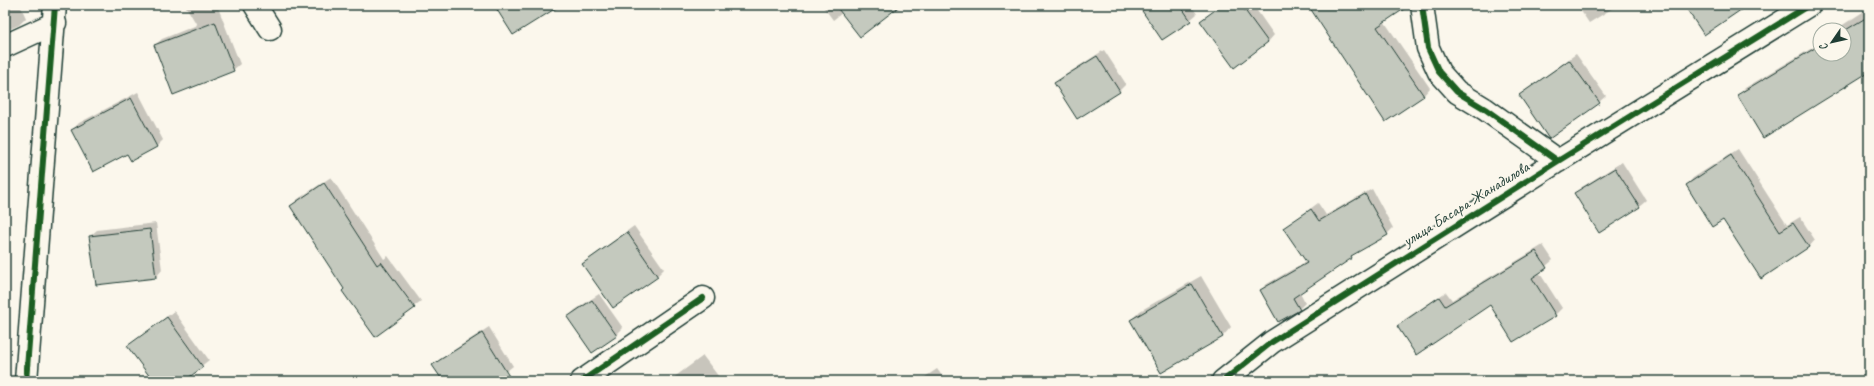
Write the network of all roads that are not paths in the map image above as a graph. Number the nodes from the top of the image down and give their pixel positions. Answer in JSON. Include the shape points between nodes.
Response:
{"nodes":[{"id":1,"x":255,"y":5,"type":"edge"},
{"id":2,"x":1422,"y":5,"type":"edge"},
{"id":3,"x":1809,"y":5,"type":"edge"},
{"id":4,"x":55,"y":14,"type":"edge"},
{"id":5,"x":270,"y":30,"type":"dead end"},
{"id":6,"x":5,"y":46,"type":"edge"},
{"id":7,"x":1558,"y":161,"type":"junction"},
{"id":8,"x":703,"y":298,"type":"dead end"},
{"id":9,"x":26,"y":381,"type":"edge"},
{"id":10,"x":582,"y":381,"type":"edge"},
{"id":11,"x":1223,"y":381,"type":"edge"}],
"edges":[{"from":1,"to":5,"type":"street"},
{"from":2,"to":7,"type":"street","via":[[1428,48],[1439,72],[1457,92]]},
{"from":3,"to":7,"type":"street","name":"улица Басара Жанадилова"},
{"from":4,"to":6,"type":"street"},
{"from":4,"to":9,"type":"street"},
{"from":7,"to":11,"type":"street","name":"улица Басара Жанадилова","via":[[1272,342]]},
{"from":8,"to":10,"type":"street"}]}
